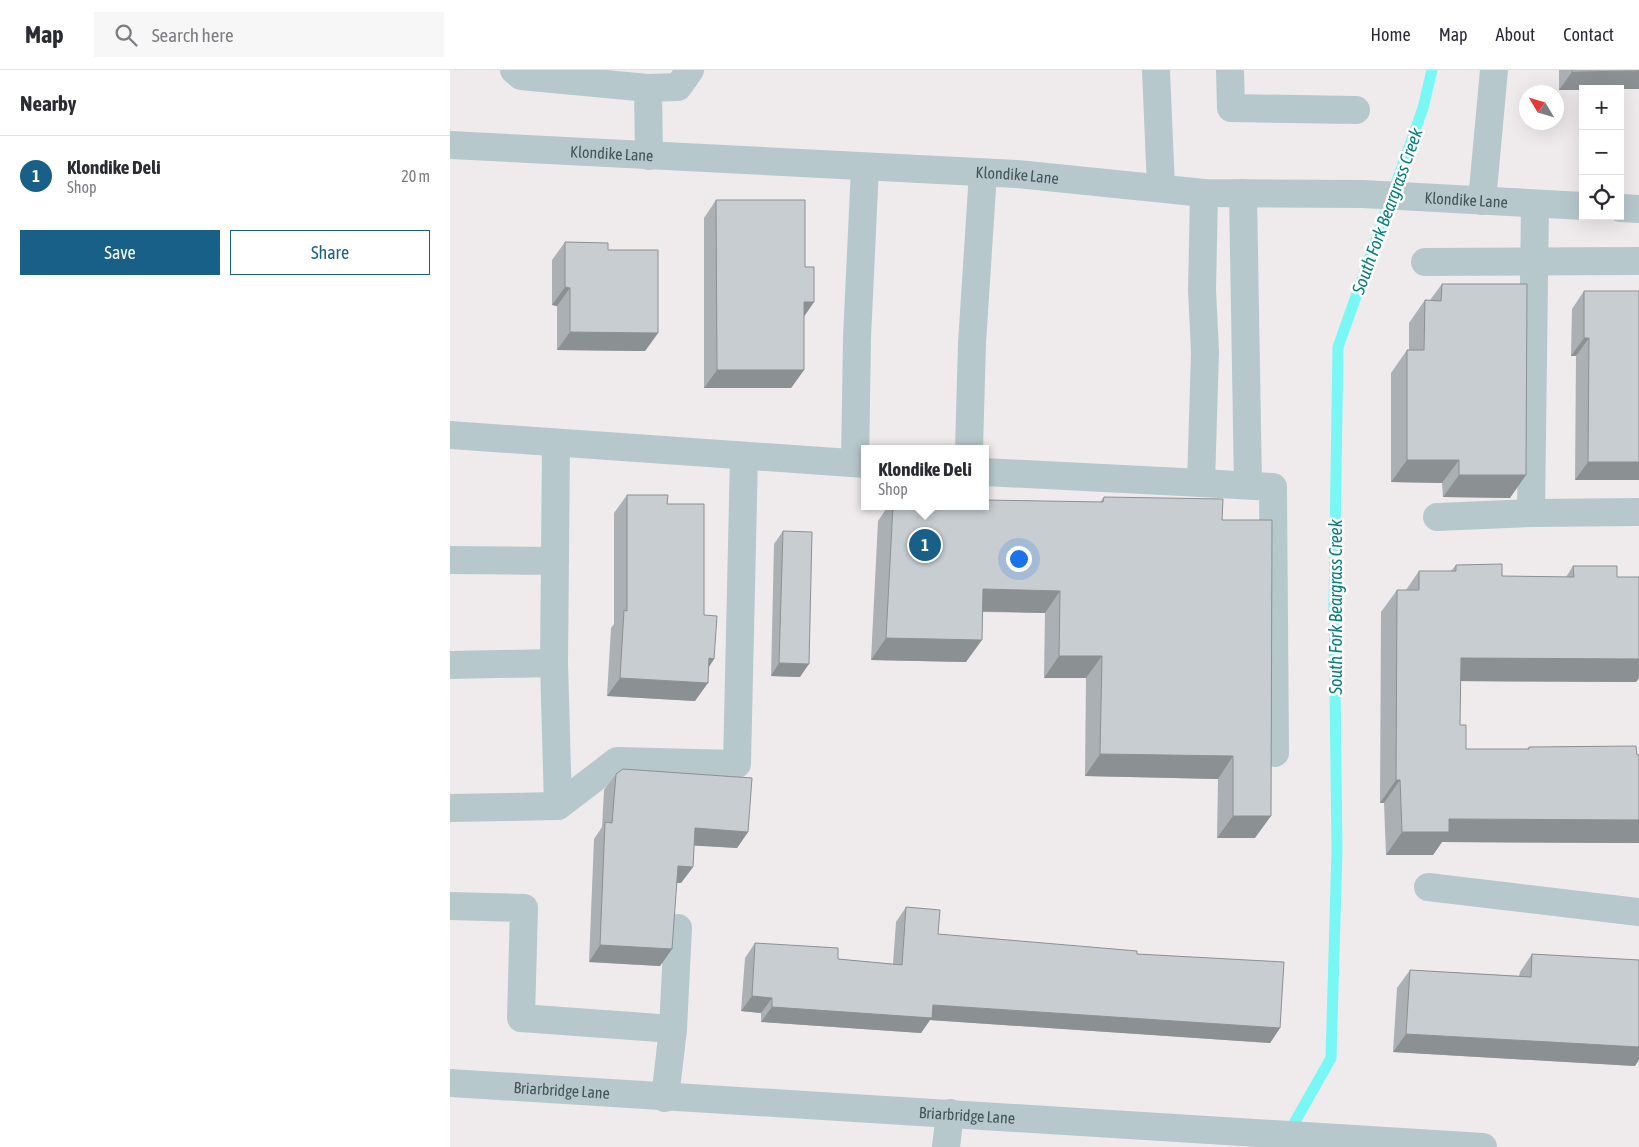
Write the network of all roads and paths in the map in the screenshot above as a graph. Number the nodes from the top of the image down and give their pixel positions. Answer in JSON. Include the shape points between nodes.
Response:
{"nodes":[{"id":1,"x":514,"y":70,"type":"edge"},
{"id":2,"x":690,"y":70,"type":"edge"},
{"id":3,"x":1156,"y":70,"type":"edge"},
{"id":4,"x":1230,"y":70,"type":"edge"},
{"id":5,"x":1494,"y":70,"type":"edge"},
{"id":6,"x":648,"y":88,"type":"junction"},
{"id":7,"x":1356,"y":110,"type":"dead end"},
{"id":8,"x":450,"y":145,"type":"edge"},
{"id":9,"x":650,"y":156,"type":"junction"},
{"id":10,"x":865,"y":167,"type":"junction"},
{"id":11,"x":983,"y":172,"type":"junction"},
{"id":12,"x":1161,"y":188,"type":"junction"},
{"id":13,"x":1204,"y":193,"type":"junction"},
{"id":14,"x":1243,"y":193,"type":"junction"},
{"id":15,"x":1482,"y":201,"type":"junction"},
{"id":16,"x":1535,"y":204,"type":"junction"},
{"id":17,"x":1579,"y":206,"type":"edge"},
{"id":18,"x":1624,"y":208,"type":"edge"},
{"id":19,"x":1639,"y":209,"type":"edge"},
{"id":20,"x":1639,"y":261,"type":"edge"},
{"id":21,"x":1425,"y":262,"type":"dead end"},
{"id":22,"x":1534,"y":262,"type":"junction"},
{"id":23,"x":450,"y":435,"type":"edge"},
{"id":24,"x":556,"y":444,"type":"junction"},
{"id":25,"x":970,"y":445,"type":"edge"},
{"id":26,"x":744,"y":456,"type":"junction"},
{"id":27,"x":860,"y":464,"type":"edge"},
{"id":28,"x":989,"y":472,"type":"edge"},
{"id":29,"x":1201,"y":483,"type":"junction"},
{"id":30,"x":1248,"y":485,"type":"junction"},
{"id":31,"x":1639,"y":512,"type":"edge"},
{"id":32,"x":1531,"y":513,"type":"junction"},
{"id":33,"x":1437,"y":517,"type":"dead end"},
{"id":34,"x":450,"y":560,"type":"edge"},
{"id":35,"x":555,"y":562,"type":"junction"},
{"id":36,"x":554,"y":663,"type":"junction"},
{"id":37,"x":450,"y":665,"type":"edge"},
{"id":38,"x":1275,"y":753,"type":"dead end"},
{"id":39,"x":558,"y":806,"type":"junction"},
{"id":40,"x":450,"y":808,"type":"edge"},
{"id":41,"x":1428,"y":887,"type":"dead end"},
{"id":42,"x":450,"y":906,"type":"edge"},
{"id":43,"x":1639,"y":912,"type":"edge"},
{"id":44,"x":678,"y":928,"type":"dead end"},
{"id":45,"x":673,"y":1029,"type":"junction"},
{"id":46,"x":450,"y":1083,"type":"edge"},
{"id":47,"x":665,"y":1098,"type":"junction"},
{"id":48,"x":950,"y":1113,"type":"junction"},
{"id":49,"x":946,"y":1147,"type":"edge"},
{"id":50,"x":1483,"y":1147,"type":"edge"}],
"edges":[{"from":1,"to":6,"type":"street","via":[[521,76]]},
{"from":2,"to":6,"type":"street","via":[[678,87]]},
{"from":3,"to":12,"type":"street"},
{"from":4,"to":7,"type":"street","via":[[1231,108]]},
{"from":5,"to":15,"type":"street"},
{"from":6,"to":9,"type":"street"},
{"from":8,"to":9,"type":"street","name":"Klondike Lane"},
{"from":9,"to":10,"type":"street","name":"Klondike Lane"},
{"from":10,"to":11,"type":"street","name":"Klondike Lane"},
{"from":10,"to":27,"type":"street","via":[[857,338]]},
{"from":11,"to":12,"type":"street","name":"Klondike Lane"},
{"from":11,"to":25,"type":"street","via":[[972,343]]},
{"from":12,"to":13,"type":"street","name":"Klondike Lane"},
{"from":13,"to":14,"type":"street","name":"Klondike Lane"},
{"from":13,"to":29,"type":"street","via":[[1202,290],[1205,352]]},
{"from":14,"to":15,"type":"street","name":"Klondike Lane","via":[[1364,194]]},
{"from":14,"to":30,"type":"street"},
{"from":15,"to":16,"type":"street","name":"Klondike Lane"},
{"from":16,"to":17,"type":"street","name":"Klondike Lane"},
{"from":16,"to":22,"type":"street"},
{"from":18,"to":19,"type":"street"},
{"from":20,"to":22,"type":"street"},
{"from":21,"to":22,"type":"street"},
{"from":22,"to":32,"type":"street"},
{"from":23,"to":24,"type":"street"},
{"from":24,"to":26,"type":"street"},
{"from":24,"to":35,"type":"street"},
{"from":26,"to":27,"type":"street"},
{"from":26,"to":39,"type":"street","via":[[737,764],[617,761]]},
{"from":28,"to":29,"type":"street"},
{"from":29,"to":30,"type":"street"},
{"from":30,"to":38,"type":"street","via":[[1274,487]]},
{"from":31,"to":32,"type":"street"},
{"from":32,"to":33,"type":"street"},
{"from":34,"to":35,"type":"street"},
{"from":35,"to":36,"type":"street"},
{"from":36,"to":37,"type":"street"},
{"from":36,"to":39,"type":"street"},
{"from":39,"to":40,"type":"street"},
{"from":41,"to":43,"type":"street"},
{"from":42,"to":45,"type":"street","via":[[524,908],[521,1018]]},
{"from":44,"to":45,"type":"street"},
{"from":45,"to":47,"type":"street"},
{"from":46,"to":47,"type":"street","name":"Briarbridge Lane"},
{"from":47,"to":48,"type":"street","name":"Briarbridge Lane"},
{"from":48,"to":49,"type":"street"},
{"from":48,"to":50,"type":"street","name":"Briarbridge Lane"}]}
